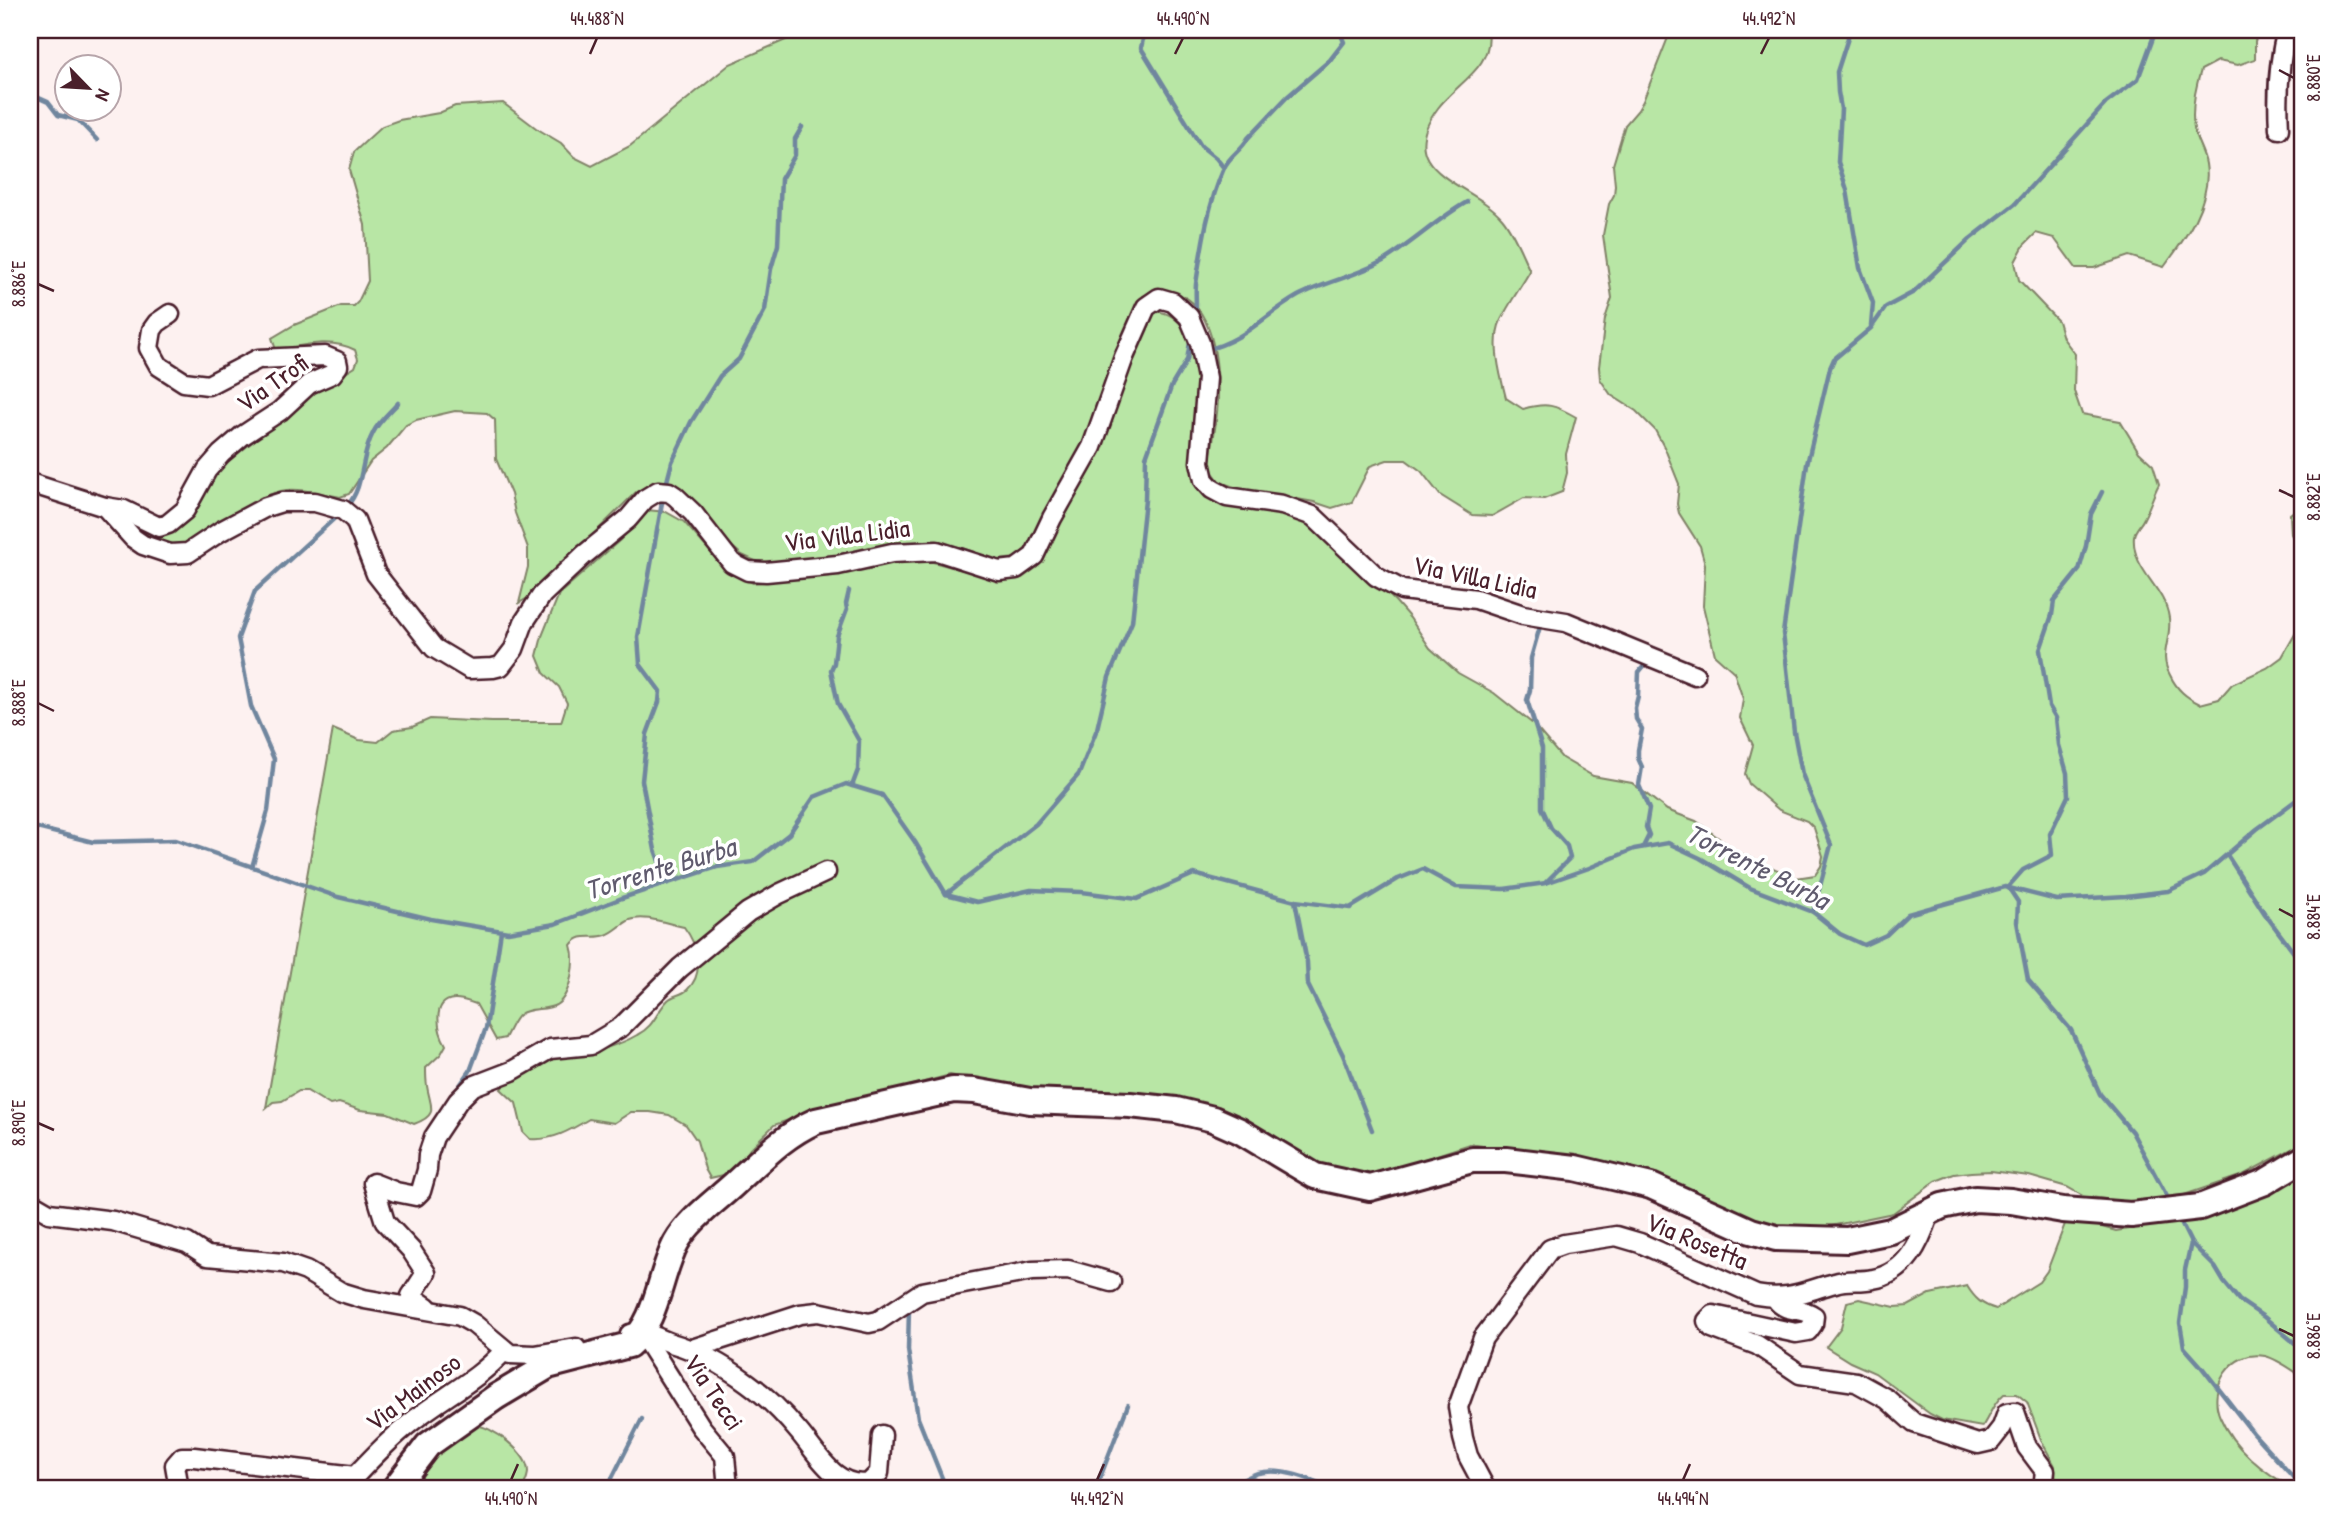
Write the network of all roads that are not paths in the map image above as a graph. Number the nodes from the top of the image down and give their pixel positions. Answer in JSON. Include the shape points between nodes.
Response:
{"nodes":[{"id":1,"x":2287,"y":30,"type":"edge"},
{"id":2,"x":2278,"y":129,"type":"dead end"},
{"id":3,"x":170,"y":314,"type":"dead end"},
{"id":4,"x":30,"y":483,"type":"edge"},
{"id":5,"x":105,"y":507,"type":"junction"},
{"id":6,"x":1695,"y":675,"type":"dead end"},
{"id":7,"x":827,"y":872,"type":"dead end"},
{"id":8,"x":2303,"y":1159,"type":"edge"},
{"id":9,"x":30,"y":1202,"type":"edge"},
{"id":10,"x":1930,"y":1213,"type":"junction"},
{"id":11,"x":1111,"y":1282,"type":"dead end"},
{"id":12,"x":1776,"y":1299,"type":"junction"},
{"id":13,"x":433,"y":1311,"type":"junction"},
{"id":14,"x":641,"y":1332,"type":"junction"},
{"id":15,"x":692,"y":1349,"type":"junction"},
{"id":16,"x":504,"y":1351,"type":"junction"},
{"id":17,"x":882,"y":1435,"type":"dead end"},
{"id":18,"x":178,"y":1488,"type":"edge"},
{"id":19,"x":395,"y":1488,"type":"edge"},
{"id":20,"x":729,"y":1488,"type":"edge"},
{"id":21,"x":1485,"y":1488,"type":"edge"},
{"id":22,"x":2043,"y":1488,"type":"edge"}],
"edges":[{"from":1,"to":2,"type":"street","via":[[2279,61]]},
{"from":3,"to":5,"type":"street","name":"Via Trofi","via":[[152,330],[149,348],[159,366],[184,382],[208,385],[258,359],[325,356],[338,366],[222,454],[207,470],[185,510],[168,524],[159,527],[124,510]]},
{"from":4,"to":5,"type":"street"},
{"from":5,"to":6,"type":"street","name":"Via Villa Lidia","via":[[143,545],[179,555],[282,502],[315,502],[343,510],[355,520],[376,574],[434,648],[469,669],[501,666],[542,595],[658,491],[675,496],[732,562],[748,571],[838,565],[892,553],[937,551],[999,571],[1016,569],[1034,556],[1092,447],[1146,307],[1159,298],[1173,302],[1189,317],[1200,343],[1207,379],[1200,462],[1204,480],[1212,489],[1227,497],[1282,505],[1313,516],[1376,576],[1402,590],[1476,598],[1523,615],[1566,622]]},
{"from":7,"to":13,"type":"street","via":[[748,912],[610,1035],[591,1045],[550,1049],[512,1072],[472,1086],[434,1137],[428,1170],[416,1196],[373,1183],[385,1222],[426,1273],[412,1299]]},
{"from":8,"to":10,"type":"street","via":[[2265,1182],[2200,1207],[2131,1214],[1975,1199]]},
{"from":9,"to":13,"type":"street","via":[[49,1213],[113,1221],[187,1243],[207,1256],[283,1263],[341,1292]]},
{"from":10,"to":12,"type":"street","via":[[1921,1240],[1906,1262],[1887,1276],[1838,1282]]},
{"from":10,"to":14,"type":"street","via":[[1892,1231],[1847,1240],[1776,1238],[1651,1186],[1575,1168],[1506,1160],[1472,1160],[1370,1188],[1315,1176],[1240,1131],[1176,1110],[1030,1101],[954,1090],[816,1121],[778,1143],[701,1213],[676,1243]]},
{"from":11,"to":15,"type":"street","via":[[1068,1270],[1032,1271],[922,1292],[878,1321],[818,1312],[800,1314]]},
{"from":12,"to":21,"type":"street","name":"Via Rosetta","via":[[1756,1295],[1616,1236],[1550,1249],[1483,1338],[1458,1407],[1468,1456]]},
{"from":12,"to":22,"type":"street","name":"Via Rosetta","via":[[1793,1311],[1810,1312],[1814,1316],[1808,1331],[1796,1333],[1713,1315],[1707,1321],[1712,1328],[1757,1345],[1800,1374],[1856,1382],[1887,1399],[1914,1423],[1940,1433],[1978,1444],[1991,1441],[2007,1413],[2015,1412],[2027,1447],[2045,1471]]},
{"from":13,"to":16,"type":"street","via":[[460,1316]]},
{"from":14,"to":15,"type":"street"},
{"from":14,"to":16,"type":"street","via":[[535,1355]]},
{"from":14,"to":19,"type":"street","via":[[629,1345],[548,1366],[496,1397],[428,1445]]},
{"from":14,"to":20,"type":"street","name":"Via Tecci","via":[[701,1427],[725,1456]]},
{"from":15,"to":17,"type":"street","via":[[750,1384],[800,1433],[814,1454],[851,1483],[869,1483],[880,1473]]},
{"from":16,"to":18,"type":"street","name":"Via Mainoso","via":[[484,1371],[415,1419],[355,1476],[182,1457],[175,1465]]}]}
